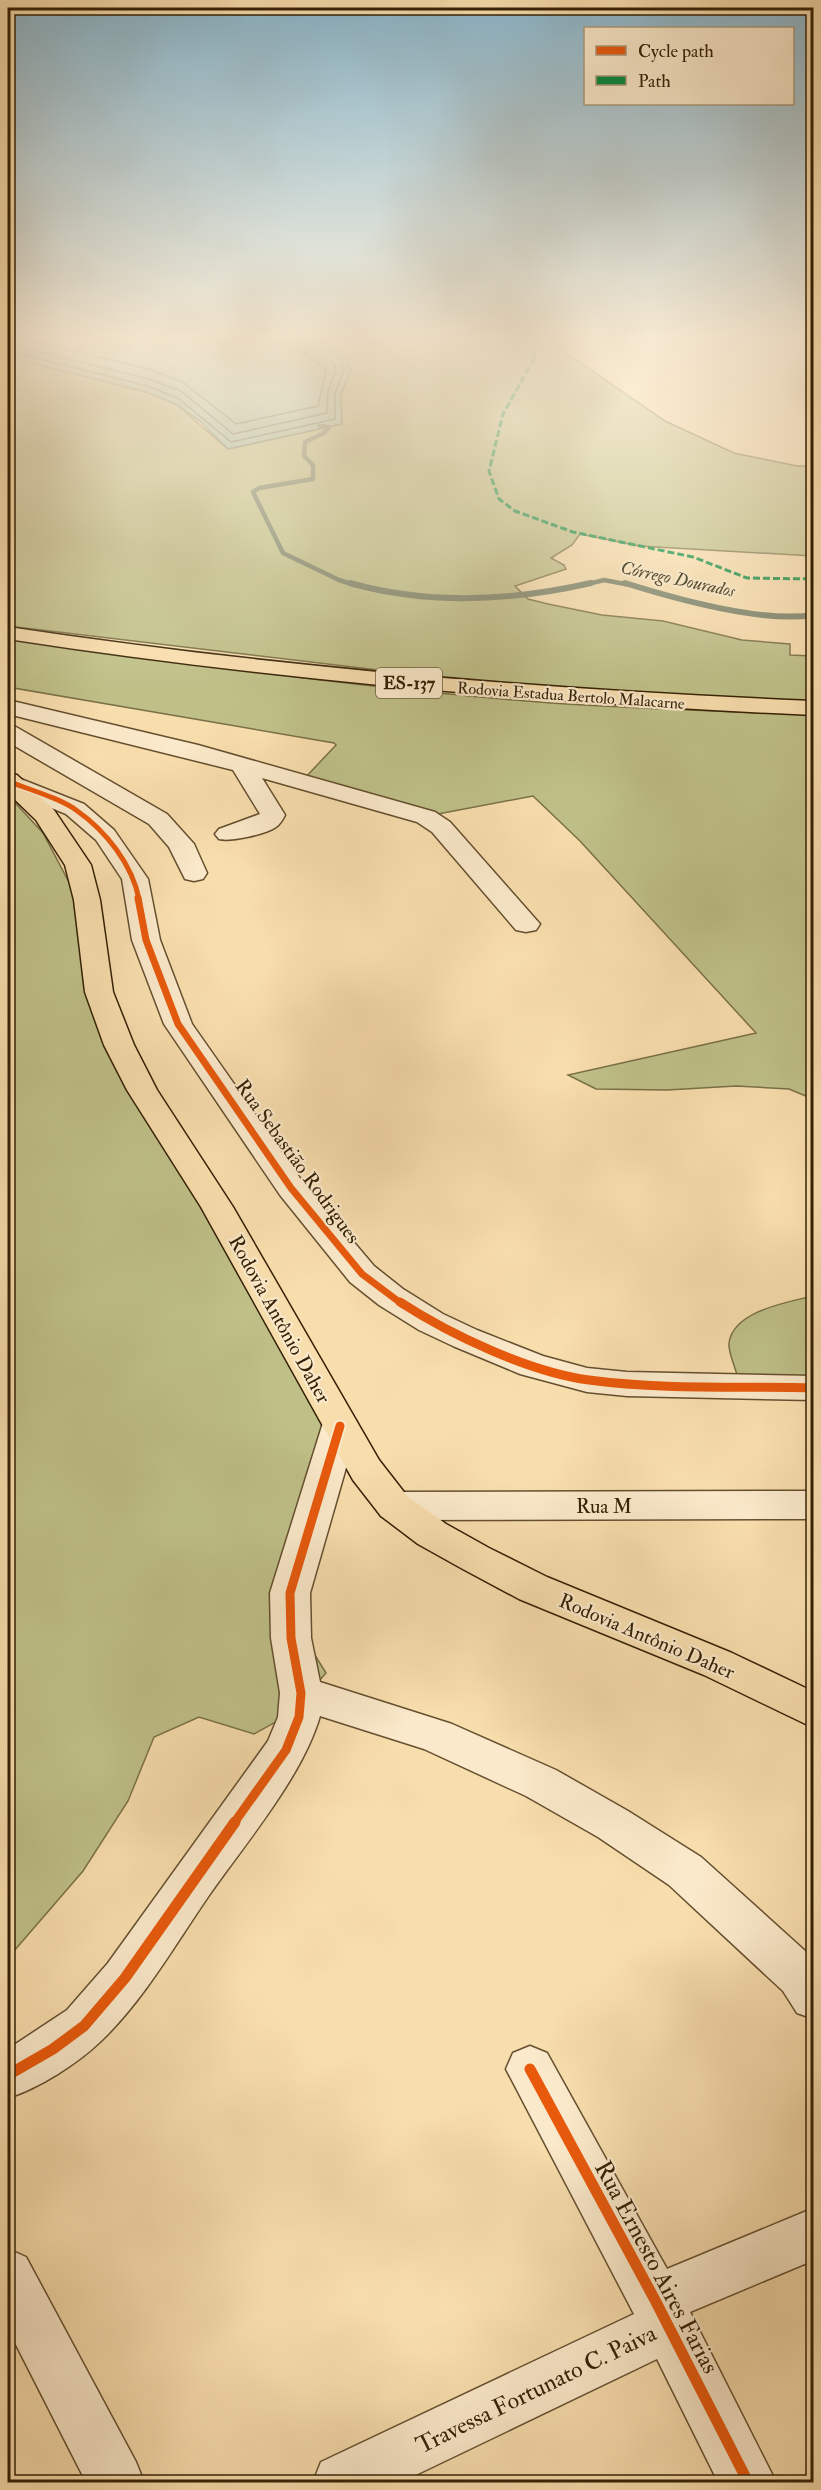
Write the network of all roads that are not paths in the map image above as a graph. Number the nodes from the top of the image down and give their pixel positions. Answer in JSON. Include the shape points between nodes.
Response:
{"nodes":[{"id":1,"x":8,"y":633,"type":"edge"},
{"id":2,"x":8,"y":708,"type":"edge"},
{"id":3,"x":813,"y":708,"type":"edge"},
{"id":4,"x":8,"y":732,"type":"edge"},
{"id":5,"x":242,"y":765,"type":"junction"},
{"id":6,"x":8,"y":780,"type":"edge"},
{"id":7,"x":228,"y":834,"type":"dead end"},
{"id":8,"x":194,"y":873,"type":"dead end"},
{"id":9,"x":526,"y":924,"type":"dead end"},
{"id":10,"x":813,"y":1388,"type":"edge"},
{"id":11,"x":340,"y":1426,"type":"junction"},
{"id":12,"x":813,"y":1505,"type":"edge"},
{"id":13,"x":394,"y":1506,"type":"junction"},
{"id":14,"x":301,"y":1694,"type":"junction"},
{"id":15,"x":813,"y":1711,"type":"edge"},
{"id":16,"x":813,"y":1998,"type":"edge"},
{"id":17,"x":530,"y":2069,"type":"dead end"},
{"id":18,"x":8,"y":2075,"type":"edge"},
{"id":19,"x":813,"y":2234,"type":"edge"},
{"id":20,"x":8,"y":2275,"type":"edge"},
{"id":21,"x":661,"y":2313,"type":"junction"},
{"id":22,"x":116,"y":2482,"type":"edge"},
{"id":23,"x":341,"y":2482,"type":"edge"},
{"id":24,"x":748,"y":2482,"type":"edge"}],
"edges":[{"from":1,"to":3,"type":"main road","name":"Rodovia Estadua Bertolo Malacarne","number":"ES-137","via":[[407,683],[546,695]]},
{"from":2,"to":5,"type":"street"},
{"from":4,"to":8,"type":"street","via":[[158,819],[181,844]]},
{"from":5,"to":7,"type":"street","via":[[273,815],[267,822]]},
{"from":5,"to":9,"type":"street","via":[[426,817],[441,827]]},
{"from":6,"to":10,"type":"street","name":"Rua Sebastião Rodrigues","via":[[75,809],[105,835],[135,879],[146,940],[178,1024],[305,1205],[362,1274],[392,1298],[465,1338],[532,1365],[586,1380]]},
{"from":6,"to":11,"type":"main road","name":"Rodovia Antônio Daher","via":[[45,815],[78,865],[87,900],[99,992],[119,1045],[142,1090],[217,1207]]},
{"from":11,"to":13,"type":"main road","name":"Rodovia Antônio Daher","via":[[366,1470]]},
{"from":11,"to":14,"type":"street","via":[[290,1593],[291,1638]]},
{"from":12,"to":13,"type":"street","name":"Rua M"},
{"from":13,"to":15,"type":"main road","name":"Rodovia Antônio Daher","via":[[432,1534],[533,1588],[718,1664]]},
{"from":14,"to":16,"type":"street","via":[[437,1736],[541,1783],[613,1824],[684,1870],[799,1976]]},
{"from":14,"to":18,"type":"street","via":[[299,1717],[286,1750],[125,1978],[84,2026]]},
{"from":17,"to":21,"type":"street","name":"Rua Ernesto Aires Farias"},
{"from":19,"to":21,"type":"street","name":"Travessa Fortunato C. Paiva"},
{"from":20,"to":22,"type":"street"},
{"from":21,"to":23,"type":"street","name":"Travessa Fortunato C. Paiva"},
{"from":21,"to":24,"type":"street","name":"Rua Ernesto Aires Farias"}]}
